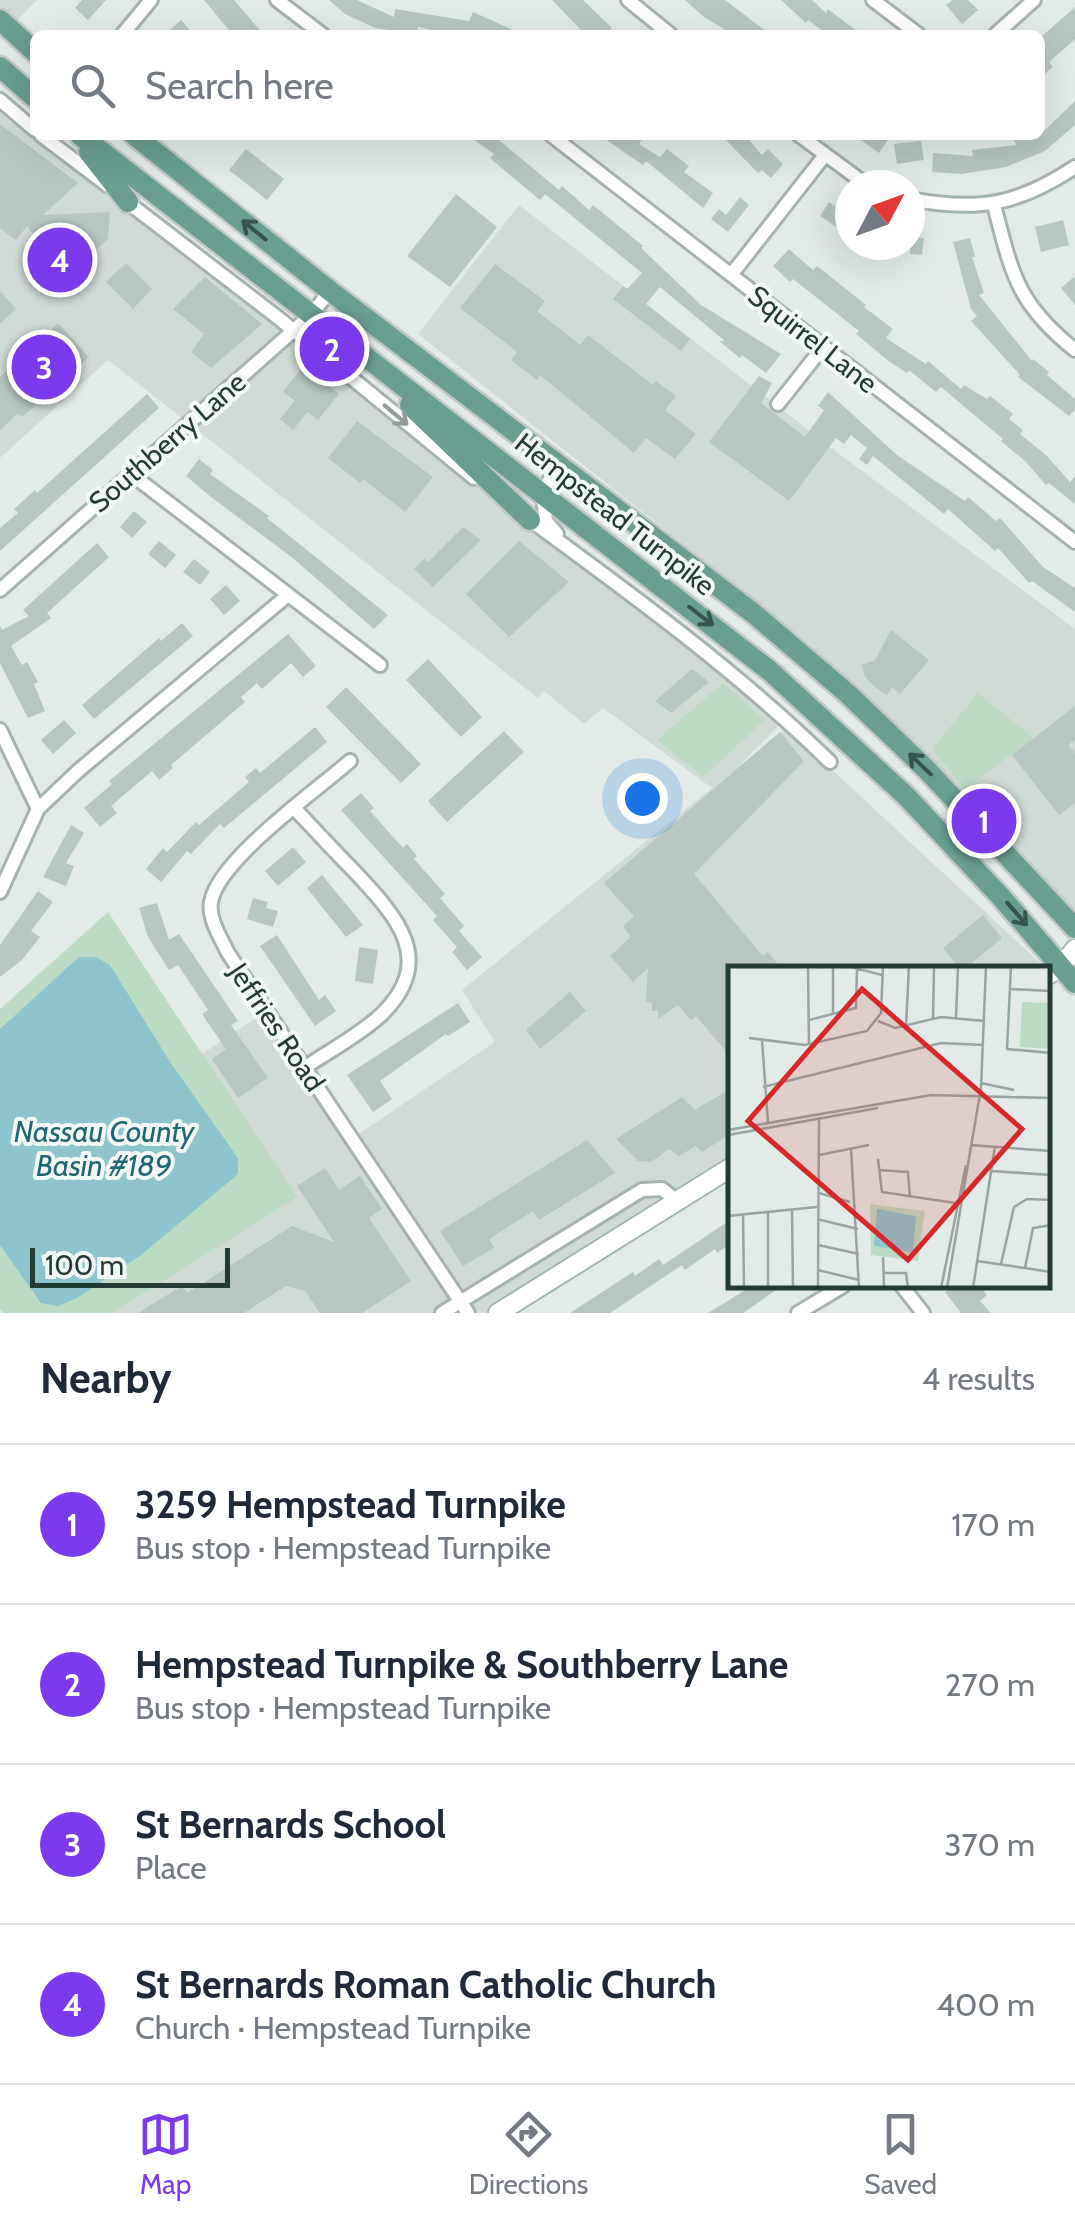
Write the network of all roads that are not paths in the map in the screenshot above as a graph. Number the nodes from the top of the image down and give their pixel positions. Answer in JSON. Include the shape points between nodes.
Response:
{"nodes":[{"id":1,"x":151,"y":0,"type":"edge"},
{"id":2,"x":278,"y":0,"type":"edge"},
{"id":3,"x":628,"y":0,"type":"edge"},
{"id":4,"x":874,"y":0,"type":"edge"},
{"id":5,"x":1034,"y":0,"type":"edge"},
{"id":6,"x":0,"y":20,"type":"edge"},
{"id":7,"x":126,"y":30,"type":"edge"},
{"id":8,"x":317,"y":30,"type":"edge"},
{"id":9,"x":665,"y":30,"type":"edge"},
{"id":10,"x":913,"y":30,"type":"edge"},
{"id":11,"x":1001,"y":30,"type":"edge"},
{"id":12,"x":30,"y":47,"type":"edge"},
{"id":13,"x":0,"y":67,"type":"edge"},
{"id":14,"x":30,"y":94,"type":"edge"},
{"id":15,"x":0,"y":100,"type":"edge"},
{"id":16,"x":30,"y":126,"type":"edge"},
{"id":17,"x":47,"y":140,"type":"edge"},
{"id":18,"x":81,"y":140,"type":"edge"},
{"id":19,"x":84,"y":140,"type":"edge"},
{"id":20,"x":140,"y":140,"type":"edge"},
{"id":21,"x":557,"y":140,"type":"edge"},
{"id":22,"x":806,"y":140,"type":"edge"},
{"id":23,"x":825,"y":155,"type":"junction"},
{"id":24,"x":1075,"y":167,"type":"edge"},
{"id":25,"x":848,"y":170,"type":"edge"},
{"id":26,"x":128,"y":202,"type":"junction"},
{"id":27,"x":925,"y":202,"type":"edge"},
{"id":28,"x":994,"y":205,"type":"junction"},
{"id":29,"x":730,"y":275,"type":"junction"},
{"id":30,"x":330,"y":291,"type":"junction"},
{"id":31,"x":312,"y":315,"type":"junction"},
{"id":32,"x":294,"y":330,"type":"junction"},
{"id":33,"x":344,"y":340,"type":"junction"},
{"id":34,"x":823,"y":347,"type":"junction"},
{"id":35,"x":1075,"y":350,"type":"edge"},
{"id":36,"x":778,"y":404,"type":"dead end"},
{"id":37,"x":561,"y":464,"type":"junction"},
{"id":38,"x":131,"y":474,"type":"junction"},
{"id":39,"x":542,"y":491,"type":"junction"},
{"id":40,"x":530,"y":520,"type":"junction"},
{"id":41,"x":1075,"y":542,"type":"edge"},
{"id":42,"x":565,"y":543,"type":"junction"},
{"id":43,"x":0,"y":590,"type":"edge"},
{"id":44,"x":288,"y":594,"type":"junction"},
{"id":45,"x":380,"y":665,"type":"dead end"},
{"id":46,"x":0,"y":730,"type":"edge"},
{"id":47,"x":350,"y":761,"type":"dead end"},
{"id":48,"x":830,"y":762,"type":"dead end"},
{"id":49,"x":38,"y":809,"type":"junction"},
{"id":50,"x":296,"y":809,"type":"junction"},
{"id":51,"x":0,"y":892,"type":"edge"},
{"id":52,"x":1075,"y":928,"type":"edge"},
{"id":53,"x":1075,"y":948,"type":"edge"},
{"id":54,"x":1061,"y":968,"type":"edge"},
{"id":55,"x":1075,"y":983,"type":"edge"},
{"id":56,"x":304,"y":1068,"type":"junction"},
{"id":57,"x":728,"y":1169,"type":"edge"},
{"id":58,"x":677,"y":1201,"type":"junction"},
{"id":59,"x":841,"y":1288,"type":"edge"},
{"id":60,"x":904,"y":1288,"type":"edge"},
{"id":61,"x":464,"y":1307,"type":"edge"},
{"id":62,"x":442,"y":1313,"type":"edge"},
{"id":63,"x":498,"y":1313,"type":"edge"},
{"id":64,"x":798,"y":1313,"type":"edge"},
{"id":65,"x":923,"y":1313,"type":"edge"}],
"edges":[{"from":1,"to":7,"type":"street"},
{"from":2,"to":8,"type":"street"},
{"from":3,"to":9,"type":"street"},
{"from":4,"to":10,"type":"street"},
{"from":5,"to":11,"type":"street"},
{"from":6,"to":12,"type":"main road"},
{"from":13,"to":14,"type":"main road"},
{"from":15,"to":16,"type":"street"},
{"from":17,"to":26,"type":"street","name":"Hempstead Turnpike"},
{"from":18,"to":26,"type":"main road"},
{"from":19,"to":31,"type":"main road","name":"Hempstead Turnpike"},
{"from":30,"to":20,"type":"main road","name":"Hempstead Turnpike","one_way":true},
{"from":21,"to":29,"type":"street","name":"Squirrel Lane"},
{"from":22,"to":23,"type":"street"},
{"from":23,"to":25,"type":"street"},
{"from":23,"to":29,"type":"street"},
{"from":24,"to":28,"type":"street","via":[[1046,187]]},
{"from":26,"to":32,"type":"street","name":"Hempstead Turnpike"},
{"from":27,"to":28,"type":"street"},
{"from":28,"to":35,"type":"street","via":[[1024,299]]},
{"from":29,"to":34,"type":"street","name":"Squirrel Lane"},
{"from":30,"to":31,"type":"street","name":"Southberry Lane"},
{"from":30,"to":37,"type":"main road","name":"Hempstead Turnpike"},
{"from":31,"to":32,"type":"street","name":"Southberry Lane"},
{"from":31,"to":33,"type":"main road","name":"Hempstead Turnpike"},
{"from":32,"to":38,"type":"street","name":"Southberry Lane"},
{"from":32,"to":40,"type":"street","name":"Hempstead Turnpike","one_way":true},
{"from":33,"to":39,"type":"main road","name":"Hempstead Turnpike"},
{"from":33,"to":40,"type":"main road"},
{"from":34,"to":36,"type":"street"},
{"from":34,"to":41,"type":"street","name":"Squirrel Lane"},
{"from":37,"to":39,"type":"street"},
{"from":52,"to":37,"type":"main road","name":"Hempstead Turnpike","one_way":true,"via":[[848,694]]},
{"from":38,"to":43,"type":"street","name":"Southberry Lane"},
{"from":38,"to":44,"type":"street"},
{"from":39,"to":42,"type":"street","via":[[546,520]]},
{"from":39,"to":54,"type":"main road","name":"Hempstead Turnpike","one_way":true,"via":[[821,716],[906,796]]},
{"from":40,"to":42,"type":"street","name":"Hempstead Turnpike"},
{"from":42,"to":48,"type":"street","name":"Hempstead Turnpike","via":[[723,666]]},
{"from":44,"to":45,"type":"street"},
{"from":44,"to":49,"type":"street"},
{"from":46,"to":49,"type":"street"},
{"from":47,"to":50,"type":"street","name":"Jeffries Road"},
{"from":49,"to":51,"type":"street"},
{"from":50,"to":56,"type":"street","name":"Jeffries Road","via":[[241,854],[215,890],[211,916]]},
{"from":50,"to":56,"type":"street","via":[[392,912],[410,956],[409,974],[382,1014]]},
{"from":53,"to":54,"type":"main road"},
{"from":54,"to":55,"type":"main road","name":"Hempstead Turnpike"},
{"from":56,"to":61,"type":"street","name":"Jeffries Road"},
{"from":57,"to":58,"type":"main road"},
{"from":58,"to":61,"type":"street","via":[[662,1189],[642,1190]]},
{"from":58,"to":63,"type":"main road"},
{"from":59,"to":64,"type":"street"},
{"from":60,"to":65,"type":"street"},
{"from":61,"to":62,"type":"street"}]}
